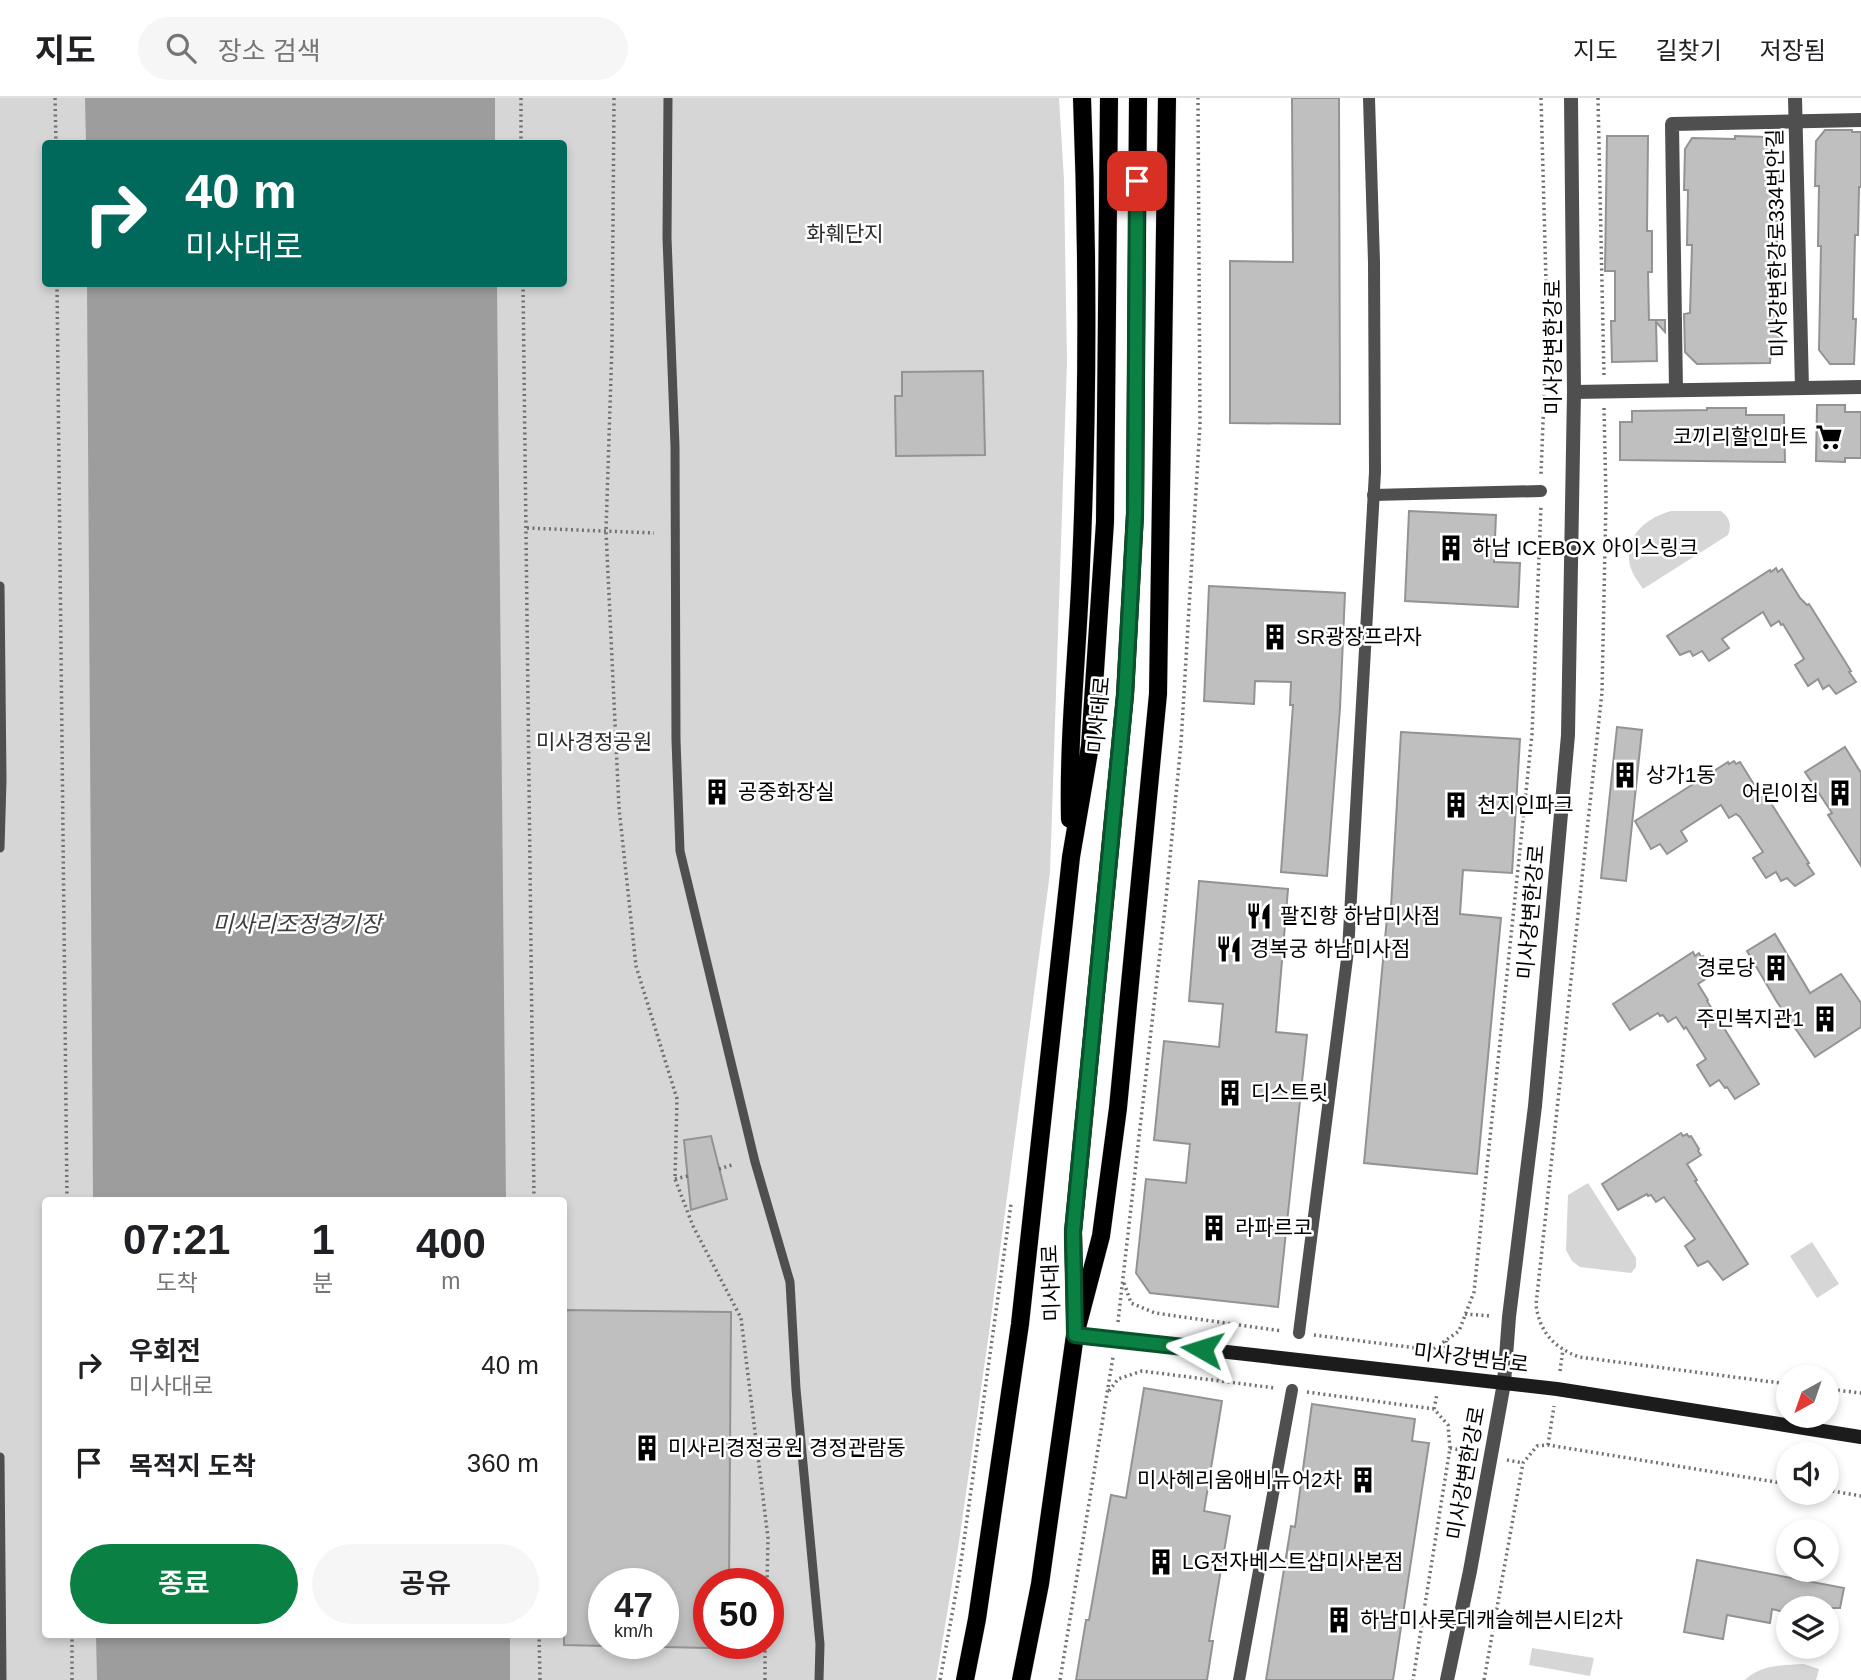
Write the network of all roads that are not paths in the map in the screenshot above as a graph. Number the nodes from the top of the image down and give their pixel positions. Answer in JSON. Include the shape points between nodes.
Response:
{"nodes":[{"id":1,"x":668,"y":98,"type":"edge"},
{"id":2,"x":1082,"y":98,"type":"edge"},
{"id":3,"x":1109,"y":98,"type":"edge"},
{"id":4,"x":1138,"y":98,"type":"edge"},
{"id":5,"x":1167,"y":98,"type":"edge"},
{"id":6,"x":1369,"y":98,"type":"edge"},
{"id":7,"x":1571,"y":98,"type":"edge"},
{"id":8,"x":1795,"y":98,"type":"edge"},
{"id":9,"x":1861,"y":120,"type":"edge"},
{"id":10,"x":1796,"y":121,"type":"junction"},
{"id":11,"x":1861,"y":387,"type":"edge"},
{"id":12,"x":1802,"y":388,"type":"junction"},
{"id":13,"x":1676,"y":390,"type":"junction"},
{"id":14,"x":1574,"y":392,"type":"junction"},
{"id":15,"x":1541,"y":491,"type":"road end"},
{"id":16,"x":1373,"y":495,"type":"junction"},
{"id":17,"x":0,"y":586,"type":"edge"},
{"id":18,"x":0,"y":848,"type":"edge"},
{"id":19,"x":1071,"y":857,"type":"junction"},
{"id":20,"x":1299,"y":1333,"type":"dead end"},
{"id":21,"x":1075,"y":1335,"type":"junction"},
{"id":22,"x":1504,"y":1383,"type":"junction"},
{"id":23,"x":1292,"y":1390,"type":"dead end"},
{"id":24,"x":1861,"y":1437,"type":"edge"},
{"id":25,"x":0,"y":1457,"type":"edge"},
{"id":26,"x":2,"y":1680,"type":"edge"},
{"id":27,"x":819,"y":1680,"type":"edge"},
{"id":28,"x":965,"y":1680,"type":"edge"},
{"id":29,"x":1021,"y":1680,"type":"edge"},
{"id":30,"x":1239,"y":1680,"type":"edge"},
{"id":31,"x":1447,"y":1680,"type":"edge"}],
"edges":[{"from":1,"to":27,"type":"lane","via":[[680,851],[755,1161],[790,1282],[820,1644]]},
{"from":2,"to":19,"type":"main road","name":"미사대로","via":[[1087,227],[1081,565],[1069,790]]},
{"from":3,"to":19,"type":"main road","name":"미사대로","via":[[1105,522],[1090,746]]},
{"from":4,"to":21,"type":"main road","name":"미사대로","via":[[1134,528],[1125,695],[1073,1232]]},
{"from":5,"to":21,"type":"main road","name":"미사대로","via":[[1158,694],[1105,1209]]},
{"from":6,"to":16,"type":"street"},
{"from":7,"to":14,"type":"street","name":"미사강변한강로"},
{"from":8,"to":10,"type":"street","name":"미사강변한강로334번안길"},
{"from":9,"to":10,"type":"street"},
{"from":10,"to":12,"type":"street","name":"미사강변한강로334번안길"},
{"from":10,"to":13,"type":"street","via":[[1672,124]]},
{"from":11,"to":12,"type":"street"},
{"from":12,"to":13,"type":"street"},
{"from":13,"to":14,"type":"street"},
{"from":14,"to":22,"type":"street","name":"미사강변한강로","via":[[1568,735],[1535,1106]]},
{"from":15,"to":16,"type":"street"},
{"from":16,"to":20,"type":"street","via":[[1348,951]]},
{"from":17,"to":18,"type":"lane"},
{"from":19,"to":28,"type":"main road","name":"미사대로","via":[[1020,1324]]},
{"from":21,"to":22,"type":"main road","name":"미사강변남로"},
{"from":21,"to":29,"type":"main road","name":"미사대로","via":[[1040,1584]]},
{"from":22,"to":24,"type":"main road","name":"미사강변남로"},
{"from":22,"to":31,"type":"street","name":"미사강변한강로"},
{"from":23,"to":30,"type":"street"},
{"from":25,"to":26,"type":"lane"}]}
